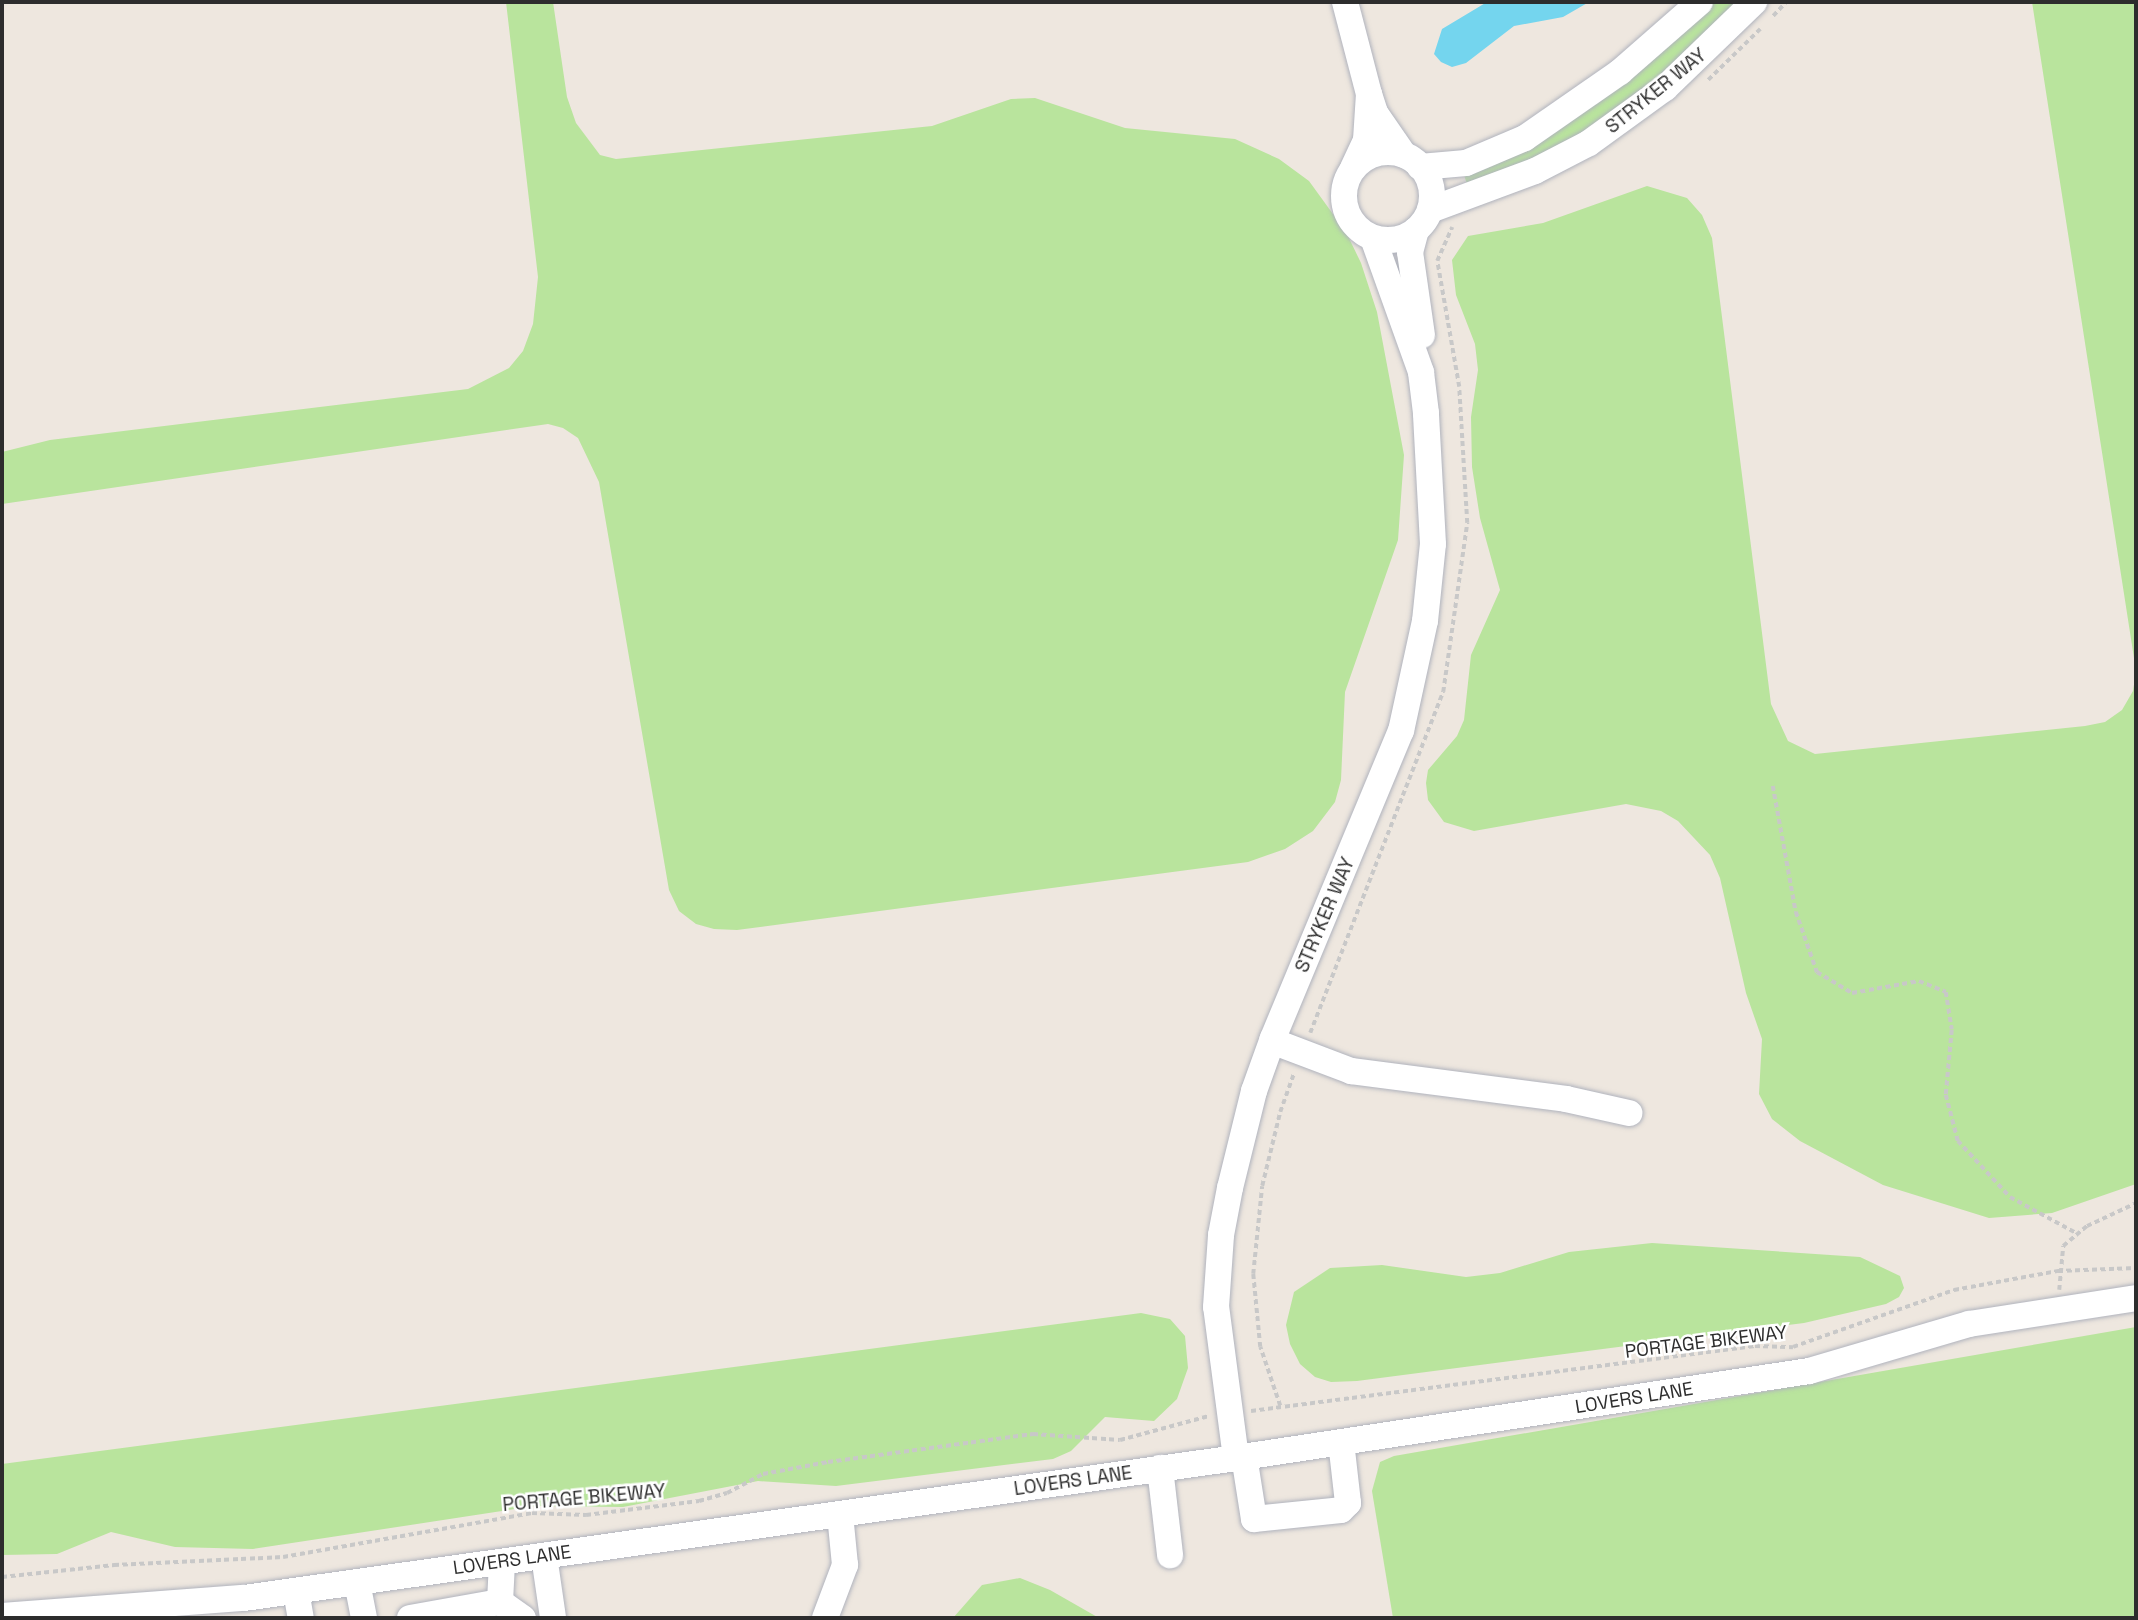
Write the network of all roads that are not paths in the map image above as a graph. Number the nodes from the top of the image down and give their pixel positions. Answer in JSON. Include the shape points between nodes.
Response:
{"nodes":[{"id":1,"x":1345,"y":2,"type":"edge"},
{"id":2,"x":1700,"y":2,"type":"edge"},
{"id":3,"x":1754,"y":2,"type":"edge"},
{"id":4,"x":1369,"y":94,"type":"junction"},
{"id":5,"x":1412,"y":161,"type":"junction"},
{"id":6,"x":1353,"y":168,"type":"junction"},
{"id":7,"x":1423,"y":220,"type":"junction"},
{"id":8,"x":1373,"y":238,"type":"junction"},
{"id":9,"x":1421,"y":372,"type":"junction"},
{"id":10,"x":1272,"y":1041,"type":"junction"},
{"id":11,"x":1629,"y":1113,"type":"dead end"},
{"id":12,"x":2136,"y":1298,"type":"edge"},
{"id":13,"x":1341,"y":1442,"type":"junction"},
{"id":14,"x":1240,"y":1457,"type":"junction"},
{"id":15,"x":1160,"y":1468,"type":"junction"},
{"id":16,"x":840,"y":1514,"type":"junction"},
{"id":17,"x":1170,"y":1555,"type":"dead end"},
{"id":18,"x":544,"y":1556,"type":"junction"},
{"id":19,"x":502,"y":1562,"type":"junction"},
{"id":20,"x":357,"y":1582,"type":"junction"},
{"id":21,"x":296,"y":1591,"type":"junction"},
{"id":22,"x":500,"y":1602,"type":"junction"},
{"id":23,"x":186,"y":1610,"type":"edge"},
{"id":24,"x":2,"y":1616,"type":"edge"},
{"id":25,"x":37,"y":1616,"type":"edge"},
{"id":26,"x":301,"y":1618,"type":"edge"},
{"id":27,"x":364,"y":1618,"type":"edge"},
{"id":28,"x":410,"y":1618,"type":"edge"},
{"id":29,"x":523,"y":1618,"type":"edge"},
{"id":30,"x":553,"y":1618,"type":"edge"},
{"id":31,"x":825,"y":1618,"type":"edge"}],
"edges":[{"from":1,"to":4,"type":"street"},
{"from":2,"to":5,"type":"street","name":"STRYKER WAY","via":[[1620,72],[1525,138],[1466,163]]},
{"from":3,"to":7,"type":"street","name":"STRYKER WAY","via":[[1665,88],[1589,143]]},
{"from":4,"to":5,"type":"street","via":[[1375,113]]},
{"from":4,"to":6,"type":"street","via":[[1366,140]]},
{"from":5,"to":6,"type":"street","name":"STRYKER WAY","via":[[1376,153]]},
{"from":5,"to":7,"type":"street","name":"STRYKER WAY","via":[[1431,186]]},
{"from":6,"to":8,"type":"street","name":"STRYKER WAY","via":[[1345,187],[1345,208],[1361,231]]},
{"from":7,"to":8,"type":"street","name":"STRYKER WAY","via":[[1403,238]]},
{"from":7,"to":9,"type":"street","name":"STRYKER WAY","via":[[1410,252],[1422,335]]},
{"from":8,"to":9,"type":"street","name":"STRYKER WAY"},
{"from":9,"to":10,"type":"street","name":"STRYKER WAY","via":[[1433,544],[1412,686],[1380,787]]},
{"from":10,"to":11,"type":"street","via":[[1351,1071],[1566,1099]]},
{"from":10,"to":14,"type":"street","name":"STRYKER WAY","via":[[1230,1188],[1218,1267],[1219,1340]]},
{"from":12,"to":13,"type":"street","name":"LOVERS LANE","via":[[1969,1324],[1809,1371]]},
{"from":13,"to":14,"type":"street","name":"LOVERS LANE"},
{"from":13,"to":14,"type":"street","name":"STRYKER WAY","via":[[1348,1503],[1341,1510],[1254,1519]]},
{"from":14,"to":15,"type":"street","name":"LOVERS LANE"},
{"from":15,"to":16,"type":"street","name":"LOVERS LANE"},
{"from":15,"to":17,"type":"street"},
{"from":16,"to":18,"type":"street","name":"LOVERS LANE"},
{"from":16,"to":31,"type":"street","via":[[845,1565]]},
{"from":18,"to":19,"type":"street","name":"LOVERS LANE"},
{"from":18,"to":30,"type":"street"},
{"from":19,"to":20,"type":"street","name":"LOVERS LANE"},
{"from":19,"to":22,"type":"street"},
{"from":20,"to":21,"type":"street","name":"LOVERS LANE"},
{"from":20,"to":27,"type":"street"},
{"from":21,"to":23,"type":"street","name":"LOVERS LANE"},
{"from":21,"to":26,"type":"street"},
{"from":22,"to":28,"type":"street"},
{"from":22,"to":29,"type":"street"},
{"from":23,"to":25,"type":"street","name":"LOVERS LANE"},
{"from":24,"to":25,"type":"street","name":"LOVERS LANE"}]}
